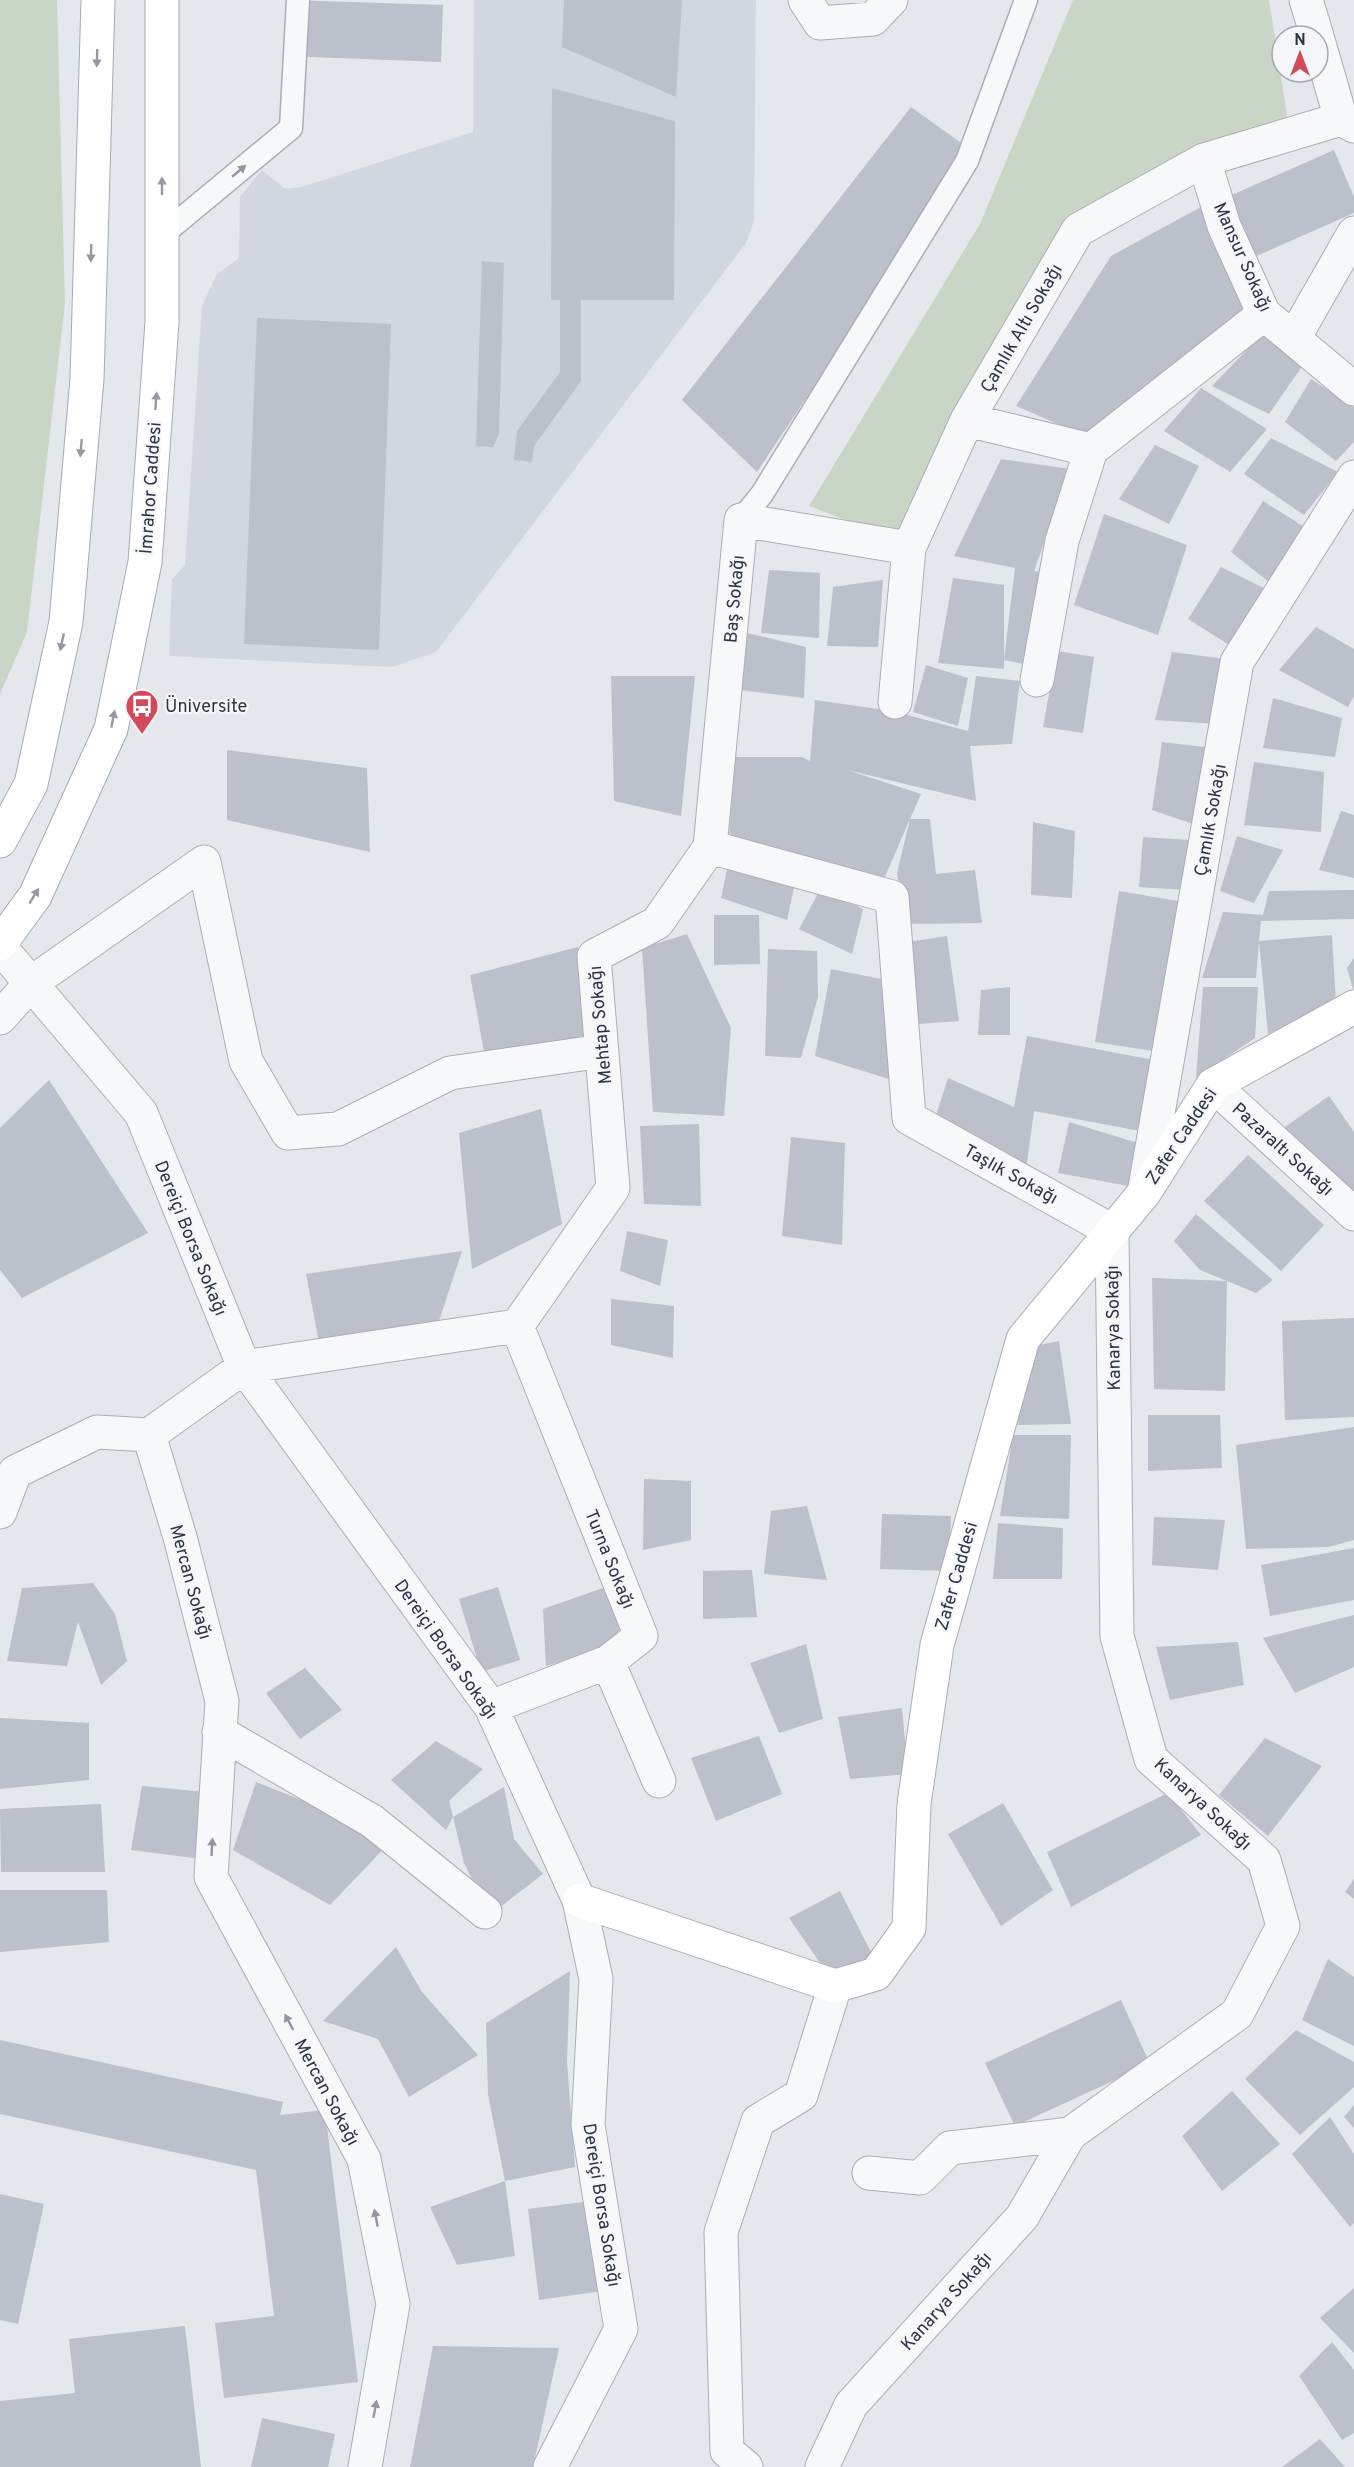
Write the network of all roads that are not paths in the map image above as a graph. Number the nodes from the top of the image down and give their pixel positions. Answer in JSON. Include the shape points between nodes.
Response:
{"nodes":[{"id":1,"x":98,"y":0,"type":"edge"},
{"id":2,"x":162,"y":0,"type":"edge"},
{"id":3,"x":298,"y":0,"type":"edge"},
{"id":4,"x":805,"y":0,"type":"edge"},
{"id":5,"x":891,"y":0,"type":"edge"},
{"id":6,"x":1026,"y":0,"type":"edge"},
{"id":7,"x":1306,"y":0,"type":"edge"},
{"id":8,"x":1313,"y":24,"type":"edge"},
{"id":9,"x":1330,"y":74,"type":"edge"},
{"id":10,"x":1347,"y":122,"type":"edge"},
{"id":11,"x":1204,"y":160,"type":"junction"},
{"id":12,"x":1354,"y":233,"type":"edge"},
{"id":13,"x":162,"y":235,"type":"junction"},
{"id":14,"x":1264,"y":314,"type":"junction"},
{"id":15,"x":1294,"y":339,"type":"junction"},
{"id":16,"x":1354,"y":389,"type":"edge"},
{"id":17,"x":967,"y":420,"type":"junction"},
{"id":18,"x":1091,"y":450,"type":"junction"},
{"id":19,"x":1354,"y":477,"type":"edge"},
{"id":20,"x":741,"y":520,"type":"junction"},
{"id":21,"x":909,"y":548,"type":"junction"},
{"id":22,"x":1037,"y":680,"type":"dead end"},
{"id":23,"x":895,"y":702,"type":"dead end"},
{"id":24,"x":0,"y":841,"type":"edge"},
{"id":25,"x":710,"y":847,"type":"junction"},
{"id":26,"x":0,"y":946,"type":"edge"},
{"id":27,"x":31,"y":983,"type":"junction"},
{"id":28,"x":1354,"y":1007,"type":"edge"},
{"id":29,"x":0,"y":1018,"type":"edge"},
{"id":30,"x":602,"y":1051,"type":"junction"},
{"id":31,"x":1213,"y":1085,"type":"junction"},
{"id":32,"x":1144,"y":1193,"type":"junction"},
{"id":33,"x":1354,"y":1214,"type":"edge"},
{"id":34,"x":1112,"y":1231,"type":"junction"},
{"id":35,"x":518,"y":1326,"type":"junction"},
{"id":36,"x":244,"y":1367,"type":"junction"},
{"id":37,"x":149,"y":1435,"type":"junction"},
{"id":38,"x":0,"y":1512,"type":"edge"},
{"id":39,"x":608,"y":1662,"type":"junction"},
{"id":40,"x":491,"y":1707,"type":"junction"},
{"id":41,"x":219,"y":1732,"type":"junction"},
{"id":42,"x":659,"y":1781,"type":"dead end"},
{"id":43,"x":579,"y":1900,"type":"junction"},
{"id":44,"x":485,"y":1912,"type":"dead end"},
{"id":45,"x":835,"y":1986,"type":"junction"},
{"id":46,"x":1070,"y":2134,"type":"junction"},
{"id":47,"x":869,"y":2173,"type":"dead end"},
{"id":48,"x":365,"y":2467,"type":"edge"},
{"id":49,"x":550,"y":2467,"type":"edge"},
{"id":50,"x":746,"y":2467,"type":"edge"},
{"id":51,"x":822,"y":2467,"type":"edge"}],
"edges":[{"from":1,"to":24,"type":"main road","one_way":true,"via":[[87,379],[66,622],[31,784]]},
{"from":13,"to":2,"type":"main road","name":"İmrahor Caddesi","one_way":true},
{"from":13,"to":3,"type":"lane","one_way":true,"via":[[291,128]]},
{"from":4,"to":5,"type":"street","via":[[820,23],[873,19]]},
{"from":6,"to":20,"type":"lane","via":[[968,162],[762,494]]},
{"from":7,"to":8,"type":"street"},
{"from":9,"to":10,"type":"street"},
{"from":10,"to":11,"type":"street","name":"Çamlık Altı Sokağı"},
{"from":11,"to":14,"type":"street","name":"Mansur Sokağı","via":[[1224,226]]},
{"from":11,"to":17,"type":"street","name":"Çamlık Altı Sokağı","via":[[1078,230]]},
{"from":12,"to":15,"type":"street"},
{"from":26,"to":13,"type":"main road","name":"İmrahor Caddesi","one_way":true,"via":[[35,896],[111,729],[145,561],[162,322]]},
{"from":14,"to":15,"type":"street","name":"Mansur Sokağı"},
{"from":14,"to":18,"type":"street"},
{"from":15,"to":16,"type":"street","name":"Mansur Sokağı"},
{"from":17,"to":18,"type":"street"},
{"from":17,"to":21,"type":"street","name":"Çamlık Altı Sokağı"},
{"from":18,"to":22,"type":"street","via":[[1062,541]]},
{"from":19,"to":32,"type":"street","name":"Çamlık Sokağı","via":[[1237,662]]},
{"from":20,"to":21,"type":"street"},
{"from":20,"to":25,"type":"street","name":"Baş Sokağı"},
{"from":21,"to":23,"type":"street","name":"Çamlık Altı Sokağı"},
{"from":25,"to":30,"type":"street","name":"Mehtap Sokağı","via":[[657,923],[594,956]]},
{"from":25,"to":34,"type":"street","name":"Taşlık Sokağı","via":[[892,897],[909,1118]]},
{"from":26,"to":27,"type":"street","name":"Dereiçi Borsa Sokağı"},
{"from":27,"to":29,"type":"street"},
{"from":27,"to":30,"type":"street","via":[[204,862],[246,1061],[288,1133],[338,1129],[450,1073]]},
{"from":27,"to":36,"type":"street","name":"Dereiçi Borsa Sokağı","via":[[141,1113]]},
{"from":28,"to":31,"type":"main road","name":"Zafer Caddesi"},
{"from":30,"to":35,"type":"street","name":"Mehtap Sokağı","via":[[613,1188]]},
{"from":31,"to":32,"type":"main road","name":"Zafer Caddesi"},
{"from":31,"to":33,"type":"street","name":"Pazaraltı Sokağı"},
{"from":32,"to":34,"type":"main road","name":"Zafer Caddesi"},
{"from":34,"to":45,"type":"main road","name":"Zafer Caddesi","via":[[1023,1340],[937,1645],[914,1804],[909,1928],[876,1974]]},
{"from":34,"to":46,"type":"street","name":"Kanarya Sokağı","via":[[1117,1636],[1151,1759],[1264,1860],[1282,1926],[1237,2014]]},
{"from":35,"to":36,"type":"street"},
{"from":35,"to":39,"type":"street","name":"Turna Sokağı","via":[[641,1636]]},
{"from":36,"to":37,"type":"street"},
{"from":36,"to":40,"type":"street","name":"Dereiçi Borsa Sokağı"},
{"from":37,"to":38,"type":"street","via":[[97,1432],[15,1472]]},
{"from":37,"to":41,"type":"street","name":"Mercan Sokağı","via":[[222,1701]]},
{"from":39,"to":40,"type":"street","name":"Turna Sokağı"},
{"from":39,"to":42,"type":"street"},
{"from":40,"to":43,"type":"street","name":"Dereiçi Borsa Sokağı"},
{"from":41,"to":44,"type":"street","via":[[372,1821]]},
{"from":48,"to":41,"type":"street","name":"Mercan Sokağı","one_way":true,"via":[[393,2304],[364,2159],[211,1877]]},
{"from":43,"to":45,"type":"main road"},
{"from":43,"to":49,"type":"street","name":"Dereiçi Borsa Sokağı","via":[[596,1979],[588,2125],[621,2329]]},
{"from":45,"to":50,"type":"street","via":[[801,2095],[758,2121],[721,2232],[727,2451]]},
{"from":46,"to":47,"type":"street","name":"Kanarya Sokağı","via":[[950,2148],[920,2178]]},
{"from":46,"to":51,"type":"street","name":"Kanarya Sokağı","via":[[1022,2217],[851,2405]]}]}
